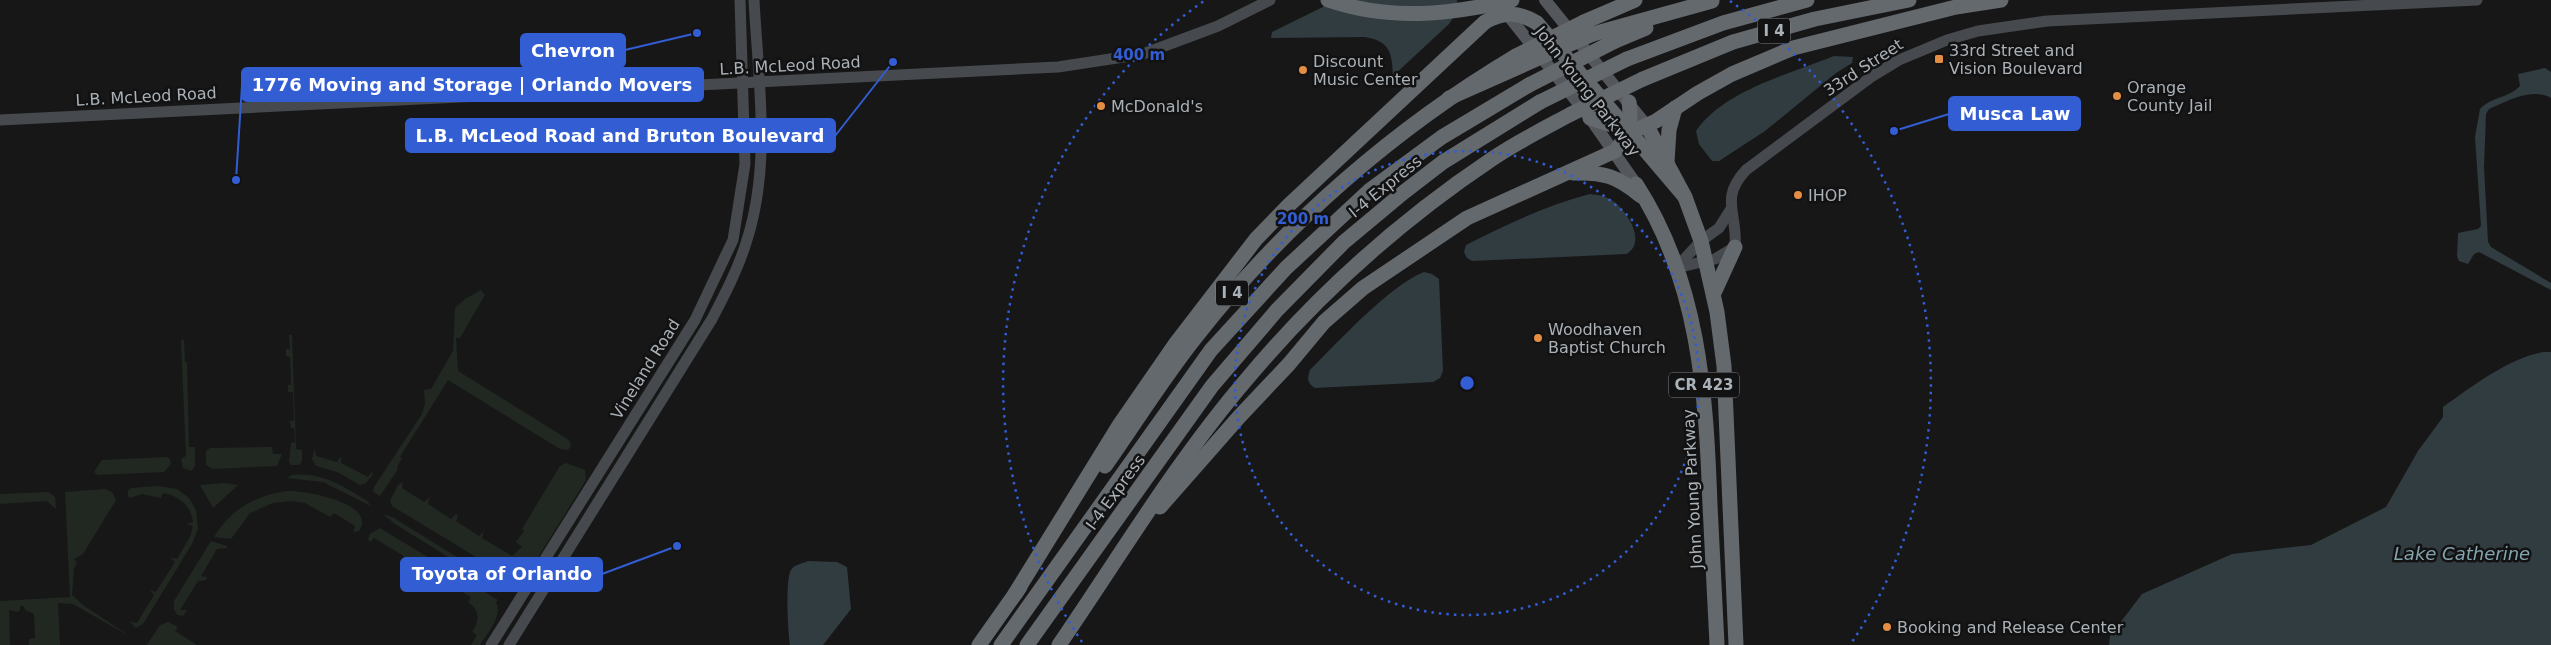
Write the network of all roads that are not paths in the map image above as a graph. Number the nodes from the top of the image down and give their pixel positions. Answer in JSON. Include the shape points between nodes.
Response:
{"nodes":[{"id":1,"x":740,"y":0,"type":"edge"},
{"id":2,"x":754,"y":0,"type":"edge"},
{"id":3,"x":1270,"y":0,"type":"edge"},
{"id":4,"x":1328,"y":0,"type":"edge"},
{"id":5,"x":1480,"y":0,"type":"edge"},
{"id":6,"x":1498,"y":0,"type":"edge"},
{"id":7,"x":1545,"y":0,"type":"edge"},
{"id":8,"x":1635,"y":0,"type":"edge"},
{"id":9,"x":1808,"y":0,"type":"edge"},
{"id":10,"x":1909,"y":0,"type":"edge"},
{"id":11,"x":2000,"y":0,"type":"edge"},
{"id":12,"x":2477,"y":0,"type":"edge"},
{"id":13,"x":1714,"y":1,"type":"edge"},
{"id":14,"x":1509,"y":7,"type":"edge"},
{"id":15,"x":1588,"y":28,"type":"junction"},
{"id":16,"x":1466,"y":39,"type":"junction"},
{"id":17,"x":758,"y":83,"type":"junction"},
{"id":18,"x":744,"y":84,"type":"junction"},
{"id":19,"x":1449,"y":98,"type":"junction"},
{"id":20,"x":1629,"y":102,"type":"junction"},
{"id":21,"x":1675,"y":108,"type":"junction"},
{"id":22,"x":1590,"y":118,"type":"junction"},
{"id":23,"x":0,"y":120,"type":"edge"},
{"id":24,"x":1647,"y":126,"type":"junction"},
{"id":25,"x":1628,"y":130,"type":"junction"},
{"id":26,"x":1615,"y":151,"type":"junction"},
{"id":27,"x":1667,"y":162,"type":"junction"},
{"id":28,"x":1564,"y":173,"type":"junction"},
{"id":29,"x":1636,"y":184,"type":"joint"},
{"id":30,"x":1684,"y":197,"type":"junction"},
{"id":31,"x":1648,"y":202,"type":"junction"},
{"id":32,"x":1731,"y":209,"type":"junction"},
{"id":33,"x":1701,"y":241,"type":"junction"},
{"id":34,"x":1735,"y":247,"type":"junction"},
{"id":35,"x":1706,"y":261,"type":"junction"},
{"id":36,"x":1676,"y":268,"type":"junction"},
{"id":37,"x":1714,"y":292,"type":"junction"},
{"id":38,"x":1710,"y":506,"type":"junction"},
{"id":39,"x":1134,"y":533,"type":"junction"},
{"id":40,"x":1731,"y":540,"type":"junction"},
{"id":41,"x":1015,"y":594,"type":"junction"},
{"id":42,"x":1044,"y":622,"type":"junction"},
{"id":43,"x":491,"y":645,"type":"edge"},
{"id":44,"x":509,"y":645,"type":"edge"},
{"id":45,"x":978,"y":645,"type":"edge"},
{"id":46,"x":1001,"y":645,"type":"edge"},
{"id":47,"x":1027,"y":645,"type":"edge"},
{"id":48,"x":1035,"y":645,"type":"edge"},
{"id":49,"x":1059,"y":645,"type":"edge"},
{"id":50,"x":1717,"y":645,"type":"edge"},
{"id":51,"x":1736,"y":645,"type":"edge"}],
"edges":[{"from":1,"to":18,"type":"street","name":"Vineland Road"},
{"from":2,"to":17,"type":"street","name":"Vineland Road"},
{"from":3,"to":17,"type":"street","name":"L.B. McLeod Road","via":[[1170,45],[1113,60],[1047,68]]},
{"from":4,"to":14,"type":"highway","bridge":true,"via":[[1372,12],[1422,15]]},
{"from":5,"to":16,"type":"highway","via":[[1476,19]]},
{"from":6,"to":14,"type":"main road","name":"John Young Parkway","number":"CR 423"},
{"from":7,"to":20,"type":"main road","name":"John Young Parkway","number":"CR 423"},
{"from":8,"to":15,"type":"highway","number":"I 4"},
{"from":9,"to":42,"type":"highway","name":"I-4 Express","bridge":true,"via":[[1723,23],[1627,59],[1540,102],[1443,162],[1404,192],[1344,242],[1277,310],[1212,386]]},
{"from":10,"to":39,"type":"highway","number":"I 4","bridge":true,"via":[[1815,19],[1733,42],[1643,79],[1571,114],[1478,169],[1416,214],[1344,276],[1290,330],[1245,380]]},
{"from":11,"to":21,"type":"highway","via":[[1956,7],[1793,48],[1732,74]]},
{"from":12,"to":32,"type":"street","name":"33rd Street","via":[[2047,21],[1978,31],[1913,53],[1858,87],[1746,170],[1732,187]]},
{"from":13,"to":15,"type":"highway"},
{"from":13,"to":46,"type":"highway","name":"I-4 Express","bridge":true,"via":[[1615,40],[1528,84],[1442,137],[1370,190],[1286,268],[1211,350]]},
{"from":14,"to":16,"type":"highway"},
{"from":14,"to":22,"type":"main road","name":"John Young Parkway","number":"CR 423"},
{"from":14,"to":25,"type":"highway","via":[[1545,31]]},
{"from":15,"to":19,"type":"highway","bridge":true},
{"from":15,"to":19,"type":"highway","number":"I 4","bridge":true,"via":[[1516,56]]},
{"from":16,"to":41,"type":"highway","via":[[1289,205],[1225,277],[1120,424]]},
{"from":17,"to":18,"type":"street","name":"L.B. McLeod Road"},
{"from":17,"to":44,"type":"street","name":"Vineland Road","via":[[761,132],[756,201],[747,242],[731,283],[705,331]]},
{"from":18,"to":23,"type":"street","name":"L.B. McLeod Road"},
{"from":18,"to":43,"type":"street","name":"Vineland Road","via":[[745,164],[740,204],[733,240],[721,267],[695,320]]},
{"from":19,"to":41,"type":"highway","number":"I 4","via":[[1316,206],[1223,303]]},
{"from":20,"to":24,"type":"main road","name":"John Young Parkway","number":"CR 423"},
{"from":20,"to":25,"type":"highway"},
{"from":21,"to":24,"type":"highway"},
{"from":21,"to":27,"type":"highway","via":[[1669,130]]},
{"from":22,"to":25,"type":"highway"},
{"from":22,"to":26,"type":"main road","name":"John Young Parkway","number":"CR 423"},
{"from":24,"to":25,"type":"highway"},
{"from":24,"to":27,"type":"highway","name":"John Young Parkway","number":"CR 423"},
{"from":25,"to":26,"type":"highway"},
{"from":25,"to":30,"type":"highway"},
{"from":26,"to":28,"type":"highway"},
{"from":26,"to":29,"type":"main road","name":"John Young Parkway","number":"CR 423"},
{"from":27,"to":30,"type":"highway","name":"John Young Parkway","number":"CR 423"},
{"from":28,"to":31,"type":"highway","via":[[1612,176]]},
{"from":28,"to":39,"type":"highway","via":[[1467,218],[1363,288],[1324,322],[1175,492]]},
{"from":29,"to":31,"type":"highway","name":"John Young Parkway","number":"CR 423"},
{"from":30,"to":33,"type":"highway","name":"John Young Parkway","number":"CR 423"},
{"from":31,"to":36,"type":"highway","name":"John Young Parkway","number":"CR 423"},
{"from":32,"to":33,"type":"street","name":"33rd Street","via":[[1719,228]]},
{"from":32,"to":34,"type":"street","name":"33rd Street","via":[[1736,230]]},
{"from":33,"to":35,"type":"highway","name":"John Young Parkway","number":"CR 423"},
{"from":33,"to":36,"type":"street","name":"33rd Street"},
{"from":34,"to":35,"type":"street"},
{"from":34,"to":37,"type":"highway"},
{"from":35,"to":36,"type":"street"},
{"from":35,"to":37,"type":"highway","name":"John Young Parkway","number":"CR 423"},
{"from":36,"to":38,"type":"highway","name":"John Young Parkway","number":"CR 423","via":[[1702,372],[1707,412]]},
{"from":37,"to":40,"type":"highway","name":"John Young Parkway","number":"CR 423","via":[[1724,366]]},
{"from":38,"to":40,"type":"highway"},
{"from":38,"to":50,"type":"highway","name":"John Young Parkway","number":"CR 423"},
{"from":39,"to":49,"type":"highway","number":"I 4"},
{"from":40,"to":51,"type":"highway","name":"John Young Parkway","number":"CR 423"},
{"from":41,"to":45,"type":"highway","number":"I 4"},
{"from":42,"to":47,"type":"highway","name":"I-4 Express"},
{"from":42,"to":48,"type":"highway"}]}
